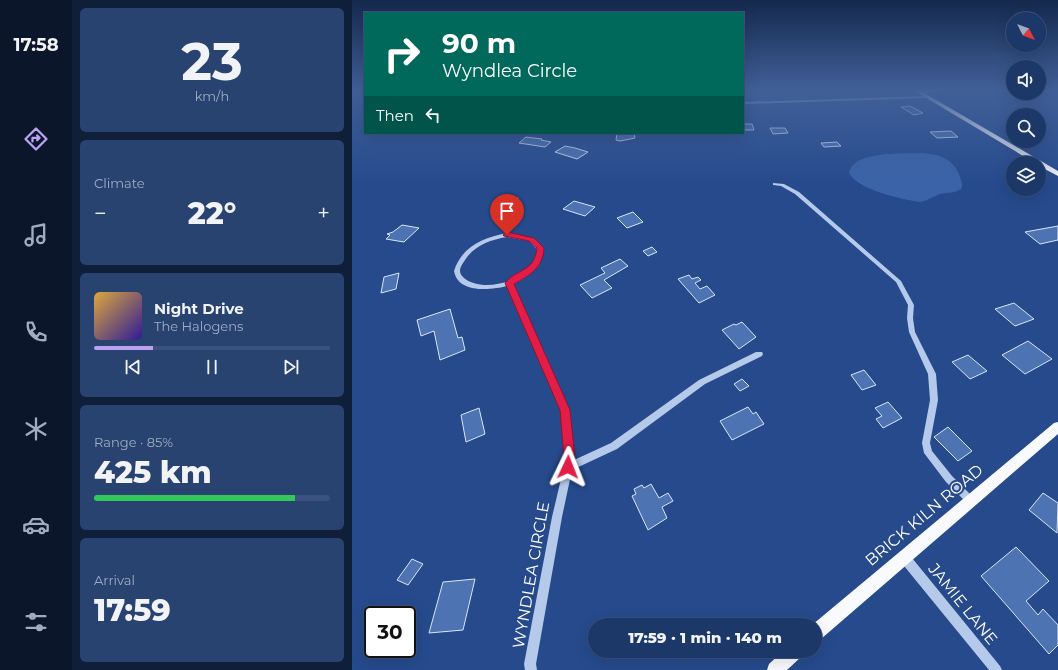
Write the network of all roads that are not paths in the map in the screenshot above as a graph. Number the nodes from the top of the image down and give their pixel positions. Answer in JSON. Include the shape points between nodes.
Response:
{"nodes":[{"id":1,"x":968,"y":121,"type":"edge"},
{"id":2,"x":1058,"y":174,"type":"edge"},
{"id":3,"x":775,"y":184,"type":"dead end"},
{"id":4,"x":509,"y":283,"type":"junction"},
{"id":5,"x":759,"y":354,"type":"dead end"},
{"id":6,"x":1058,"y":427,"type":"edge"},
{"id":7,"x":568,"y":467,"type":"junction"},
{"id":8,"x":971,"y":501,"type":"junction"},
{"id":9,"x":904,"y":557,"type":"junction"},
{"id":10,"x":822,"y":627,"type":"edge"},
{"id":11,"x":788,"y":658,"type":"edge"},
{"id":12,"x":531,"y":670,"type":"edge"},
{"id":13,"x":775,"y":670,"type":"edge"},
{"id":14,"x":996,"y":670,"type":"edge"}],
"edges":[{"from":1,"to":2,"type":"main road"},
{"from":3,"to":8,"type":"street","via":[[801,196],[898,281],[911,305],[912,332],[932,374],[934,400],[926,447],[932,459]]},
{"from":4,"to":4,"type":"street","via":[[473,287],[460,278],[457,270],[462,257],[476,244],[491,237],[507,235],[531,240],[540,248],[540,258],[530,271]]},
{"from":4,"to":7,"type":"street","name":"WYNDLEA CIRCLE","via":[[565,410],[570,458]]},
{"from":5,"to":7,"type":"street","via":[[702,382],[614,446]]},
{"from":6,"to":8,"type":"main road","name":"BRICK KILN ROAD"},
{"from":7,"to":12,"type":"street","name":"WYNDLEA CIRCLE","via":[[551,548]]},
{"from":8,"to":9,"type":"main road","name":"BRICK KILN ROAD"},
{"from":9,"to":10,"type":"main road","name":"BRICK KILN ROAD"},
{"from":9,"to":14,"type":"street","name":"JAMIE LANE"},
{"from":11,"to":13,"type":"main road"}]}
